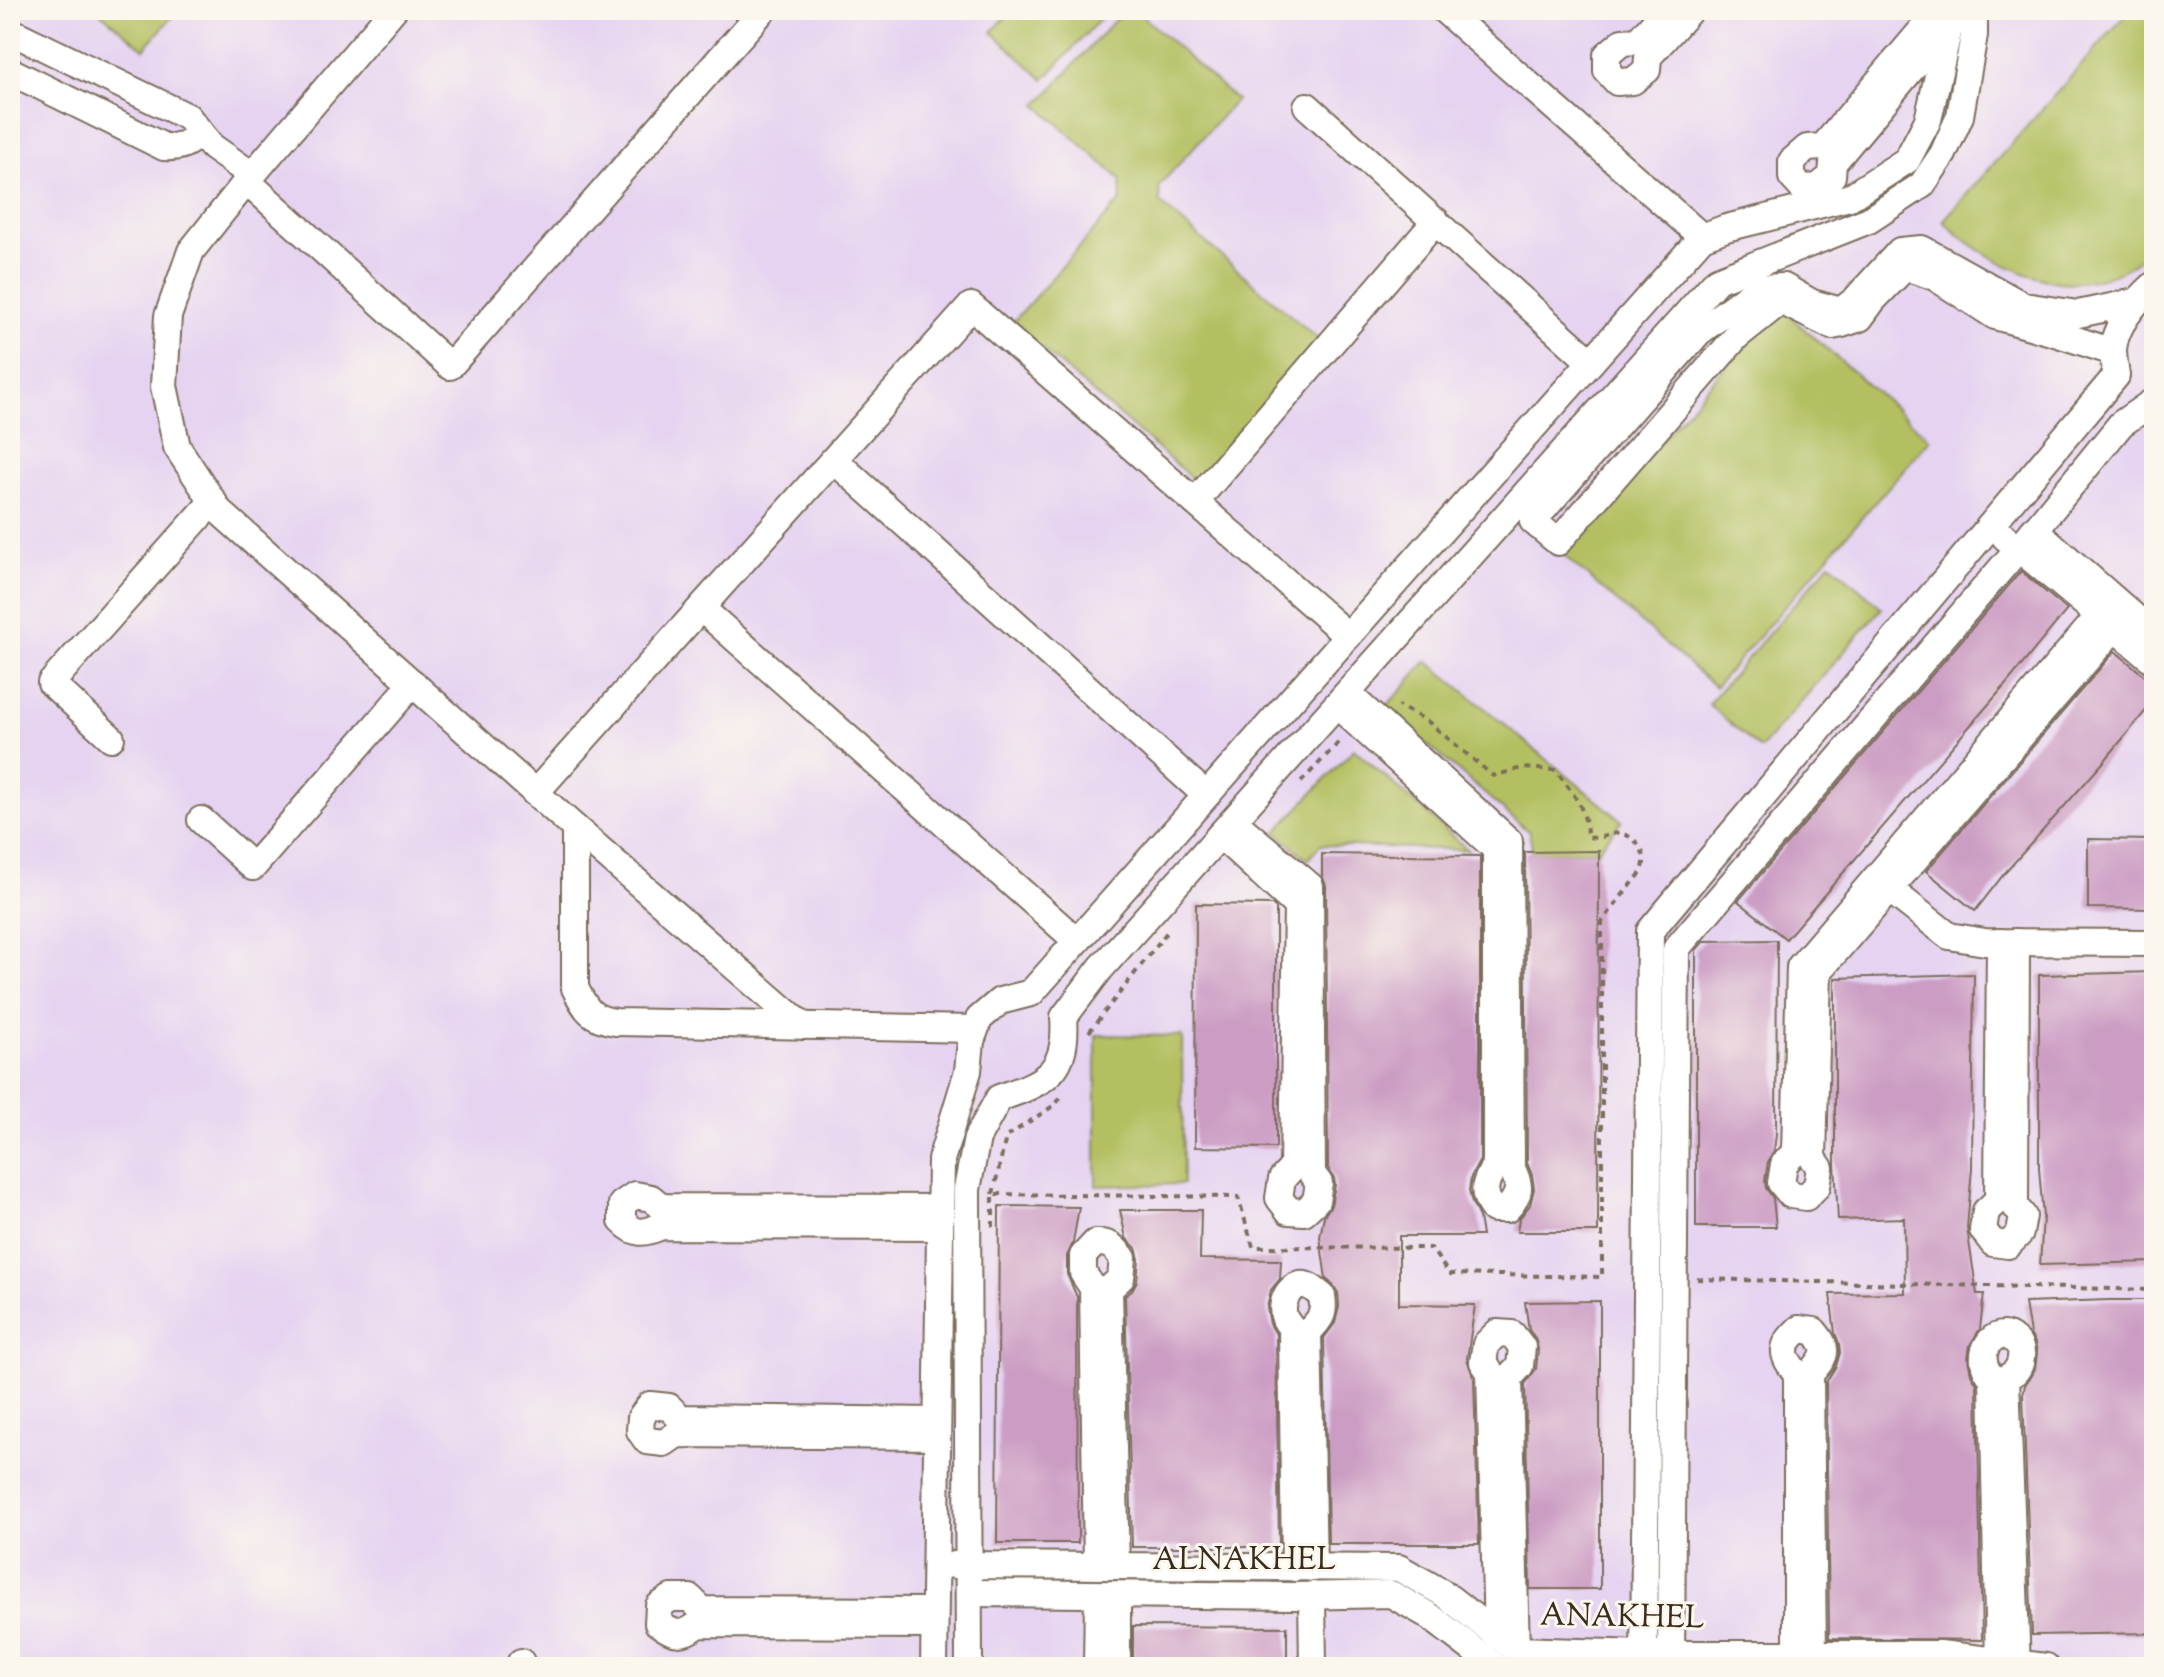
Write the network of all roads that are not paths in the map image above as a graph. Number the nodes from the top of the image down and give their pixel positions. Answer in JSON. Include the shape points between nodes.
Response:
{"nodes":[{"id":1,"x":393,"y":10,"type":"edge"},
{"id":2,"x":763,"y":10,"type":"edge"},
{"id":3,"x":1444,"y":10,"type":"edge"},
{"id":4,"x":1665,"y":10,"type":"edge"},
{"id":5,"x":1690,"y":10,"type":"edge"},
{"id":6,"x":1974,"y":10,"type":"edge"},
{"id":7,"x":1945,"y":14,"type":"edge"},
{"id":8,"x":10,"y":31,"type":"edge"},
{"id":9,"x":10,"y":71,"type":"edge"},
{"id":10,"x":1307,"y":106,"type":"dead end"},
{"id":11,"x":200,"y":133,"type":"junction"},
{"id":12,"x":249,"y":178,"type":"junction"},
{"id":13,"x":1436,"y":221,"type":"junction"},
{"id":14,"x":1702,"y":237,"type":"junction"},
{"id":15,"x":2146,"y":295,"type":"edge"},
{"id":16,"x":1591,"y":362,"type":"junction"},
{"id":17,"x":2114,"y":364,"type":"junction"},
{"id":18,"x":2154,"y":401,"type":"edge"},
{"id":19,"x":834,"y":460,"type":"junction"},
{"id":20,"x":213,"y":501,"type":"junction"},
{"id":21,"x":1195,"y":502,"type":"junction"},
{"id":22,"x":1990,"y":524,"type":"junction"},
{"id":23,"x":2026,"y":538,"type":"junction"},
{"id":24,"x":701,"y":608,"type":"junction"},
{"id":25,"x":2107,"y":621,"type":"junction"},
{"id":26,"x":2154,"y":634,"type":"edge"},
{"id":27,"x":1348,"y":636,"type":"junction"},
{"id":28,"x":2154,"y":661,"type":"edge"},
{"id":29,"x":413,"y":683,"type":"junction"},
{"id":30,"x":1294,"y":697,"type":"junction"},
{"id":31,"x":1343,"y":700,"type":"junction"},
{"id":32,"x":1313,"y":732,"type":"junction"},
{"id":33,"x":111,"y":738,"type":"dead end"},
{"id":34,"x":535,"y":793,"type":"junction"},
{"id":35,"x":1200,"y":803,"type":"junction"},
{"id":36,"x":201,"y":820,"type":"dead end"},
{"id":37,"x":575,"y":828,"type":"junction"},
{"id":38,"x":1220,"y":835,"type":"junction"},
{"id":39,"x":1889,"y":889,"type":"junction"},
{"id":40,"x":1077,"y":941,"type":"junction"},
{"id":41,"x":2008,"y":942,"type":"junction"},
{"id":42,"x":2154,"y":943,"type":"edge"},
{"id":43,"x":1031,"y":993,"type":"junction"},
{"id":44,"x":1064,"y":1017,"type":"junction"},
{"id":45,"x":803,"y":1026,"type":"junction"},
{"id":46,"x":972,"y":1040,"type":"junction"},
{"id":47,"x":1013,"y":1093,"type":"junction"},
{"id":48,"x":940,"y":1218,"type":"junction"},
{"id":49,"x":937,"y":1428,"type":"junction"},
{"id":50,"x":969,"y":1565,"type":"junction"},
{"id":51,"x":935,"y":1566,"type":"junction"},
{"id":52,"x":1107,"y":1566,"type":"junction"},
{"id":53,"x":1304,"y":1568,"type":"junction"},
{"id":54,"x":969,"y":1593,"type":"junction"},
{"id":55,"x":1108,"y":1595,"type":"junction"},
{"id":56,"x":1304,"y":1596,"type":"junction"},
{"id":57,"x":934,"y":1618,"type":"junction"},
{"id":58,"x":1503,"y":1651,"type":"edge"},
{"id":59,"x":1644,"y":1660,"type":"edge"},
{"id":60,"x":1672,"y":1660,"type":"edge"},
{"id":61,"x":1807,"y":1661,"type":"edge"},
{"id":62,"x":2008,"y":1665,"type":"edge"},
{"id":63,"x":934,"y":1667,"type":"edge"},
{"id":64,"x":969,"y":1667,"type":"edge"},
{"id":65,"x":1097,"y":1667,"type":"edge"},
{"id":66,"x":1117,"y":1667,"type":"edge"},
{"id":67,"x":1296,"y":1667,"type":"edge"},
{"id":68,"x":1313,"y":1667,"type":"edge"},
{"id":69,"x":2046,"y":1667,"type":"edge"}],
"edges":[{"from":1,"to":12,"type":"street"},
{"from":2,"to":12,"type":"street","via":[[450,366]]},
{"from":3,"to":14,"type":"street"},
{"from":4,"to":5,"type":"street","via":[[1638,41],[1622,42],[1607,55],[1607,71],[1617,82],[1633,81],[1647,70],[1648,57]]},
{"from":6,"to":31,"type":"street","via":[[1960,116],[1922,185],[1869,220],[1717,280]]},
{"from":7,"to":7,"type":"street","via":[[1823,147],[1807,148],[1792,161],[1792,177],[1802,188],[1818,187],[1832,176],[1833,163]]},
{"from":7,"to":14,"type":"street","via":[[1928,120],[1907,160],[1850,197]]},
{"from":8,"to":11,"type":"street","via":[[188,117]]},
{"from":9,"to":11,"type":"street","via":[[164,147],[188,144]]},
{"from":10,"to":13,"type":"street"},
{"from":11,"to":12,"type":"street"},
{"from":12,"to":20,"type":"street","via":[[191,251],[168,316],[164,386],[177,447]]},
{"from":13,"to":16,"type":"street"},
{"from":13,"to":21,"type":"street"},
{"from":14,"to":16,"type":"street"},
{"from":15,"to":17,"type":"street","via":[[2114,338]]},
{"from":15,"to":17,"type":"street","via":[[2078,314],[2024,306],[1922,249],[1900,251],[1841,311],[1784,287],[1758,288],[1699,332],[1533,521],[1558,542],[1737,336],[1781,301],[1832,326],[1842,324],[1860,318],[1905,267],[1935,277],[1995,316],[2055,333]]},
{"from":16,"to":27,"type":"street"},
{"from":17,"to":18,"type":"street","via":[[2131,391]]},
{"from":17,"to":22,"type":"street","via":[[2080,420]]},
{"from":18,"to":23,"type":"street","via":[[2121,424]]},
{"from":19,"to":21,"type":"street","via":[[971,306]]},
{"from":19,"to":24,"type":"street"},
{"from":19,"to":35,"type":"street"},
{"from":20,"to":29,"type":"street"},
{"from":20,"to":33,"type":"street","via":[[51,683]]},
{"from":21,"to":27,"type":"street"},
{"from":22,"to":23,"type":"street"},
{"from":22,"to":59,"type":"street","via":[[1650,931]]},
{"from":23,"to":25,"type":"street"},
{"from":23,"to":26,"type":"street"},
{"from":23,"to":60,"type":"street","via":[[1676,949]]},
{"from":24,"to":34,"type":"street"},
{"from":24,"to":40,"type":"street"},
{"from":25,"to":28,"type":"street"},
{"from":25,"to":39,"type":"street"},
{"from":25,"to":39,"type":"street","via":[[1800,967],[1795,1152],[1784,1164],[1781,1183],[1791,1195],[1806,1197],[1817,1186],[1820,1168],[1813,1158],[1818,972]]},
{"from":27,"to":30,"type":"street"},
{"from":29,"to":34,"type":"street"},
{"from":29,"to":36,"type":"street","via":[[253,867]]},
{"from":30,"to":32,"type":"street","via":[[1263,749],[1268,756]]},
{"from":30,"to":35,"type":"street"},
{"from":31,"to":31,"type":"street","via":[[1496,849],[1496,1164],[1486,1180],[1485,1198],[1493,1209],[1507,1209],[1517,1198],[1518,1181],[1511,1167],[1509,841]]},
{"from":31,"to":32,"type":"street"},
{"from":32,"to":38,"type":"street"},
{"from":34,"to":37,"type":"street"},
{"from":35,"to":38,"type":"street","via":[[1215,803],[1234,785],[1241,787],[1241,796],[1206,835]]},
{"from":35,"to":40,"type":"street"},
{"from":37,"to":45,"type":"street"},
{"from":37,"to":45,"type":"street","via":[[575,988],[598,1020]]},
{"from":38,"to":38,"type":"street","via":[[1297,906],[1293,1167],[1282,1179],[1279,1198],[1289,1211],[1304,1212],[1316,1201],[1319,1183],[1312,1174],[1310,886]]},
{"from":38,"to":44,"type":"street"},
{"from":39,"to":41,"type":"street","via":[[1949,936]]},
{"from":40,"to":43,"type":"street"},
{"from":41,"to":41,"type":"street","via":[[1998,1200],[1986,1211],[1983,1230],[1993,1243],[2008,1245],[2020,1233],[2023,1216],[2015,1206]]},
{"from":41,"to":42,"type":"street"},
{"from":43,"to":44,"type":"street","via":[[1051,1001]]},
{"from":43,"to":46,"type":"street","via":[[1000,1001],[979,1019]]},
{"from":44,"to":47,"type":"street","via":[[1066,1041],[1056,1065],[1034,1086]]},
{"from":45,"to":46,"type":"street"},
{"from":46,"to":47,"type":"street","via":[[983,1077]]},
{"from":46,"to":48,"type":"street","via":[[941,1160]]},
{"from":47,"to":50,"type":"street","via":[[999,1098],[977,1138],[967,1189]]},
{"from":48,"to":48,"type":"street","via":[[662,1207],[635,1195],[622,1204],[622,1221],[632,1231],[645,1233],[662,1226]]},
{"from":48,"to":49,"type":"street"},
{"from":49,"to":49,"type":"street","via":[[680,1418],[669,1407],[650,1405],[641,1417],[640,1431],[647,1441],[664,1443],[677,1434]]},
{"from":49,"to":51,"type":"street"},
{"from":50,"to":51,"type":"street","name":"ANAKHEL"},
{"from":50,"to":52,"type":"street","name":"ANAKHEL"},
{"from":50,"to":54,"type":"street"},
{"from":51,"to":57,"type":"street"},
{"from":52,"to":52,"type":"street","via":[[1109,1289],[1121,1278],[1123,1258],[1104,1242],[1095,1243],[1083,1256],[1083,1273],[1093,1288]]},
{"from":52,"to":53,"type":"street","name":"ANAKHEL"},
{"from":53,"to":53,"type":"street","via":[[1308,1332],[1324,1309],[1322,1296],[1304,1285],[1294,1288],[1282,1306],[1292,1329]]},
{"from":53,"to":58,"type":"street","name":"ANAKHEL","via":[[1399,1568],[1443,1593]]},
{"from":54,"to":55,"type":"street","name":"ALNAKHEL"},
{"from":54,"to":64,"type":"street"},
{"from":55,"to":56,"type":"street","name":"ALNAKHEL"},
{"from":55,"to":65,"type":"street"},
{"from":55,"to":66,"type":"street"},
{"from":56,"to":58,"type":"street","name":"ALNAKHEL","via":[[1391,1594]]},
{"from":56,"to":67,"type":"street"},
{"from":56,"to":68,"type":"street"},
{"from":57,"to":57,"type":"street","via":[[702,1610],[690,1598],[671,1598],[659,1606],[658,1623],[670,1632],[687,1633],[699,1624]]},
{"from":57,"to":63,"type":"street"},
{"from":58,"to":58,"type":"street","via":[[1509,1378],[1520,1366],[1522,1347],[1512,1334],[1497,1333],[1486,1344],[1483,1362],[1490,1372]]},
{"from":58,"to":59,"type":"street","name":"ANAKHEL"},
{"from":59,"to":60,"type":"street","name":"ANAKHEL"},
{"from":60,"to":61,"type":"street","name":"ANAKHEL"},
{"from":61,"to":61,"type":"street","via":[[1810,1374],[1825,1353],[1814,1331],[1799,1329],[1784,1349],[1797,1374]]},
{"from":61,"to":62,"type":"street","name":"ANAKHEL","via":[[1940,1654]]},
{"from":62,"to":62,"type":"street","via":[[2006,1378],[2017,1370],[2021,1355],[2012,1337],[2003,1335],[1987,1345],[1983,1364],[1993,1378]]},
{"from":62,"to":69,"type":"street","name":"ANAKHEL"}]}
